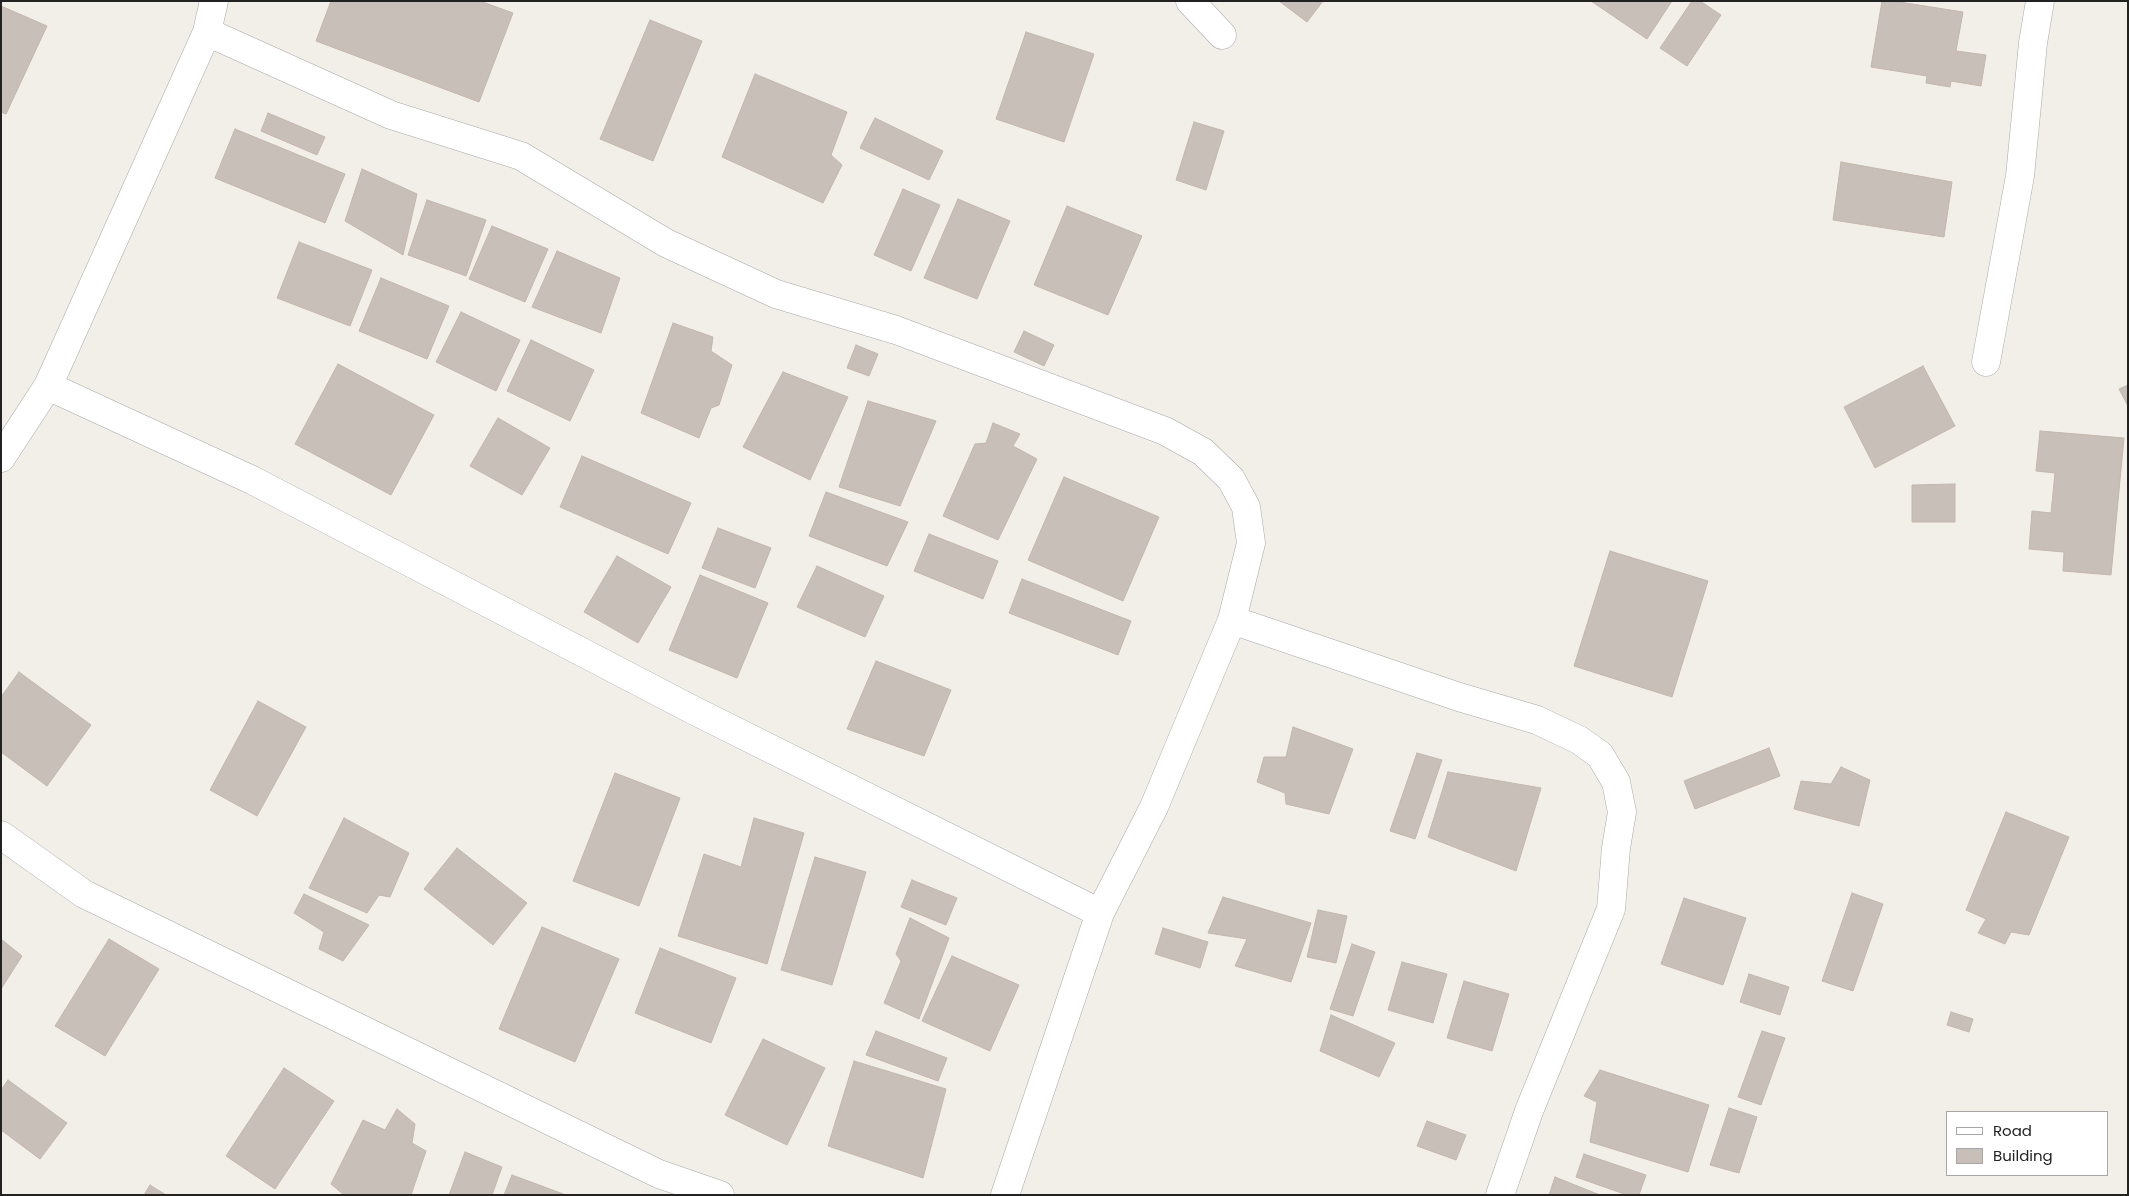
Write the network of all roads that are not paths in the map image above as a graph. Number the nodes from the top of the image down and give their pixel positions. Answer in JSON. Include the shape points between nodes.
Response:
{"nodes":[{"id":1,"x":214,"y":1,"type":"edge"},
{"id":2,"x":1190,"y":1,"type":"edge"},
{"id":3,"x":2040,"y":1,"type":"edge"},
{"id":4,"x":207,"y":32,"type":"junction"},
{"id":5,"x":1222,"y":35,"type":"dead end"},
{"id":6,"x":1986,"y":362,"type":"dead end"},
{"id":7,"x":48,"y":386,"type":"junction"},
{"id":8,"x":1,"y":458,"type":"edge"},
{"id":9,"x":1232,"y":620,"type":"junction"},
{"id":10,"x":1,"y":835,"type":"edge"},
{"id":11,"x":1100,"y":914,"type":"junction"},
{"id":12,"x":655,"y":1184,"type":"edge"},
{"id":13,"x":720,"y":1195,"type":"edge"},
{"id":14,"x":1005,"y":1195,"type":"edge"},
{"id":15,"x":1500,"y":1195,"type":"edge"}],
"edges":[{"from":1,"to":4,"type":"street"},
{"from":2,"to":5,"type":"street"},
{"from":3,"to":6,"type":"street","via":[[2020,176]]},
{"from":4,"to":7,"type":"street"},
{"from":4,"to":9,"type":"street","via":[[391,115],[521,156],[666,243],[776,294],[896,330],[1165,431],[1203,452],[1231,479],[1246,507],[1251,543]]},
{"from":7,"to":8,"type":"street"},
{"from":7,"to":11,"type":"street","via":[[252,480],[693,710]]},
{"from":9,"to":11,"type":"street","via":[[1154,807]]},
{"from":9,"to":15,"type":"street","via":[[1537,720],[1579,740],[1600,756],[1616,782],[1622,812],[1611,909]]},
{"from":10,"to":12,"type":"street","via":[[84,894]]},
{"from":11,"to":14,"type":"street"},
{"from":12,"to":13,"type":"street"}]}
